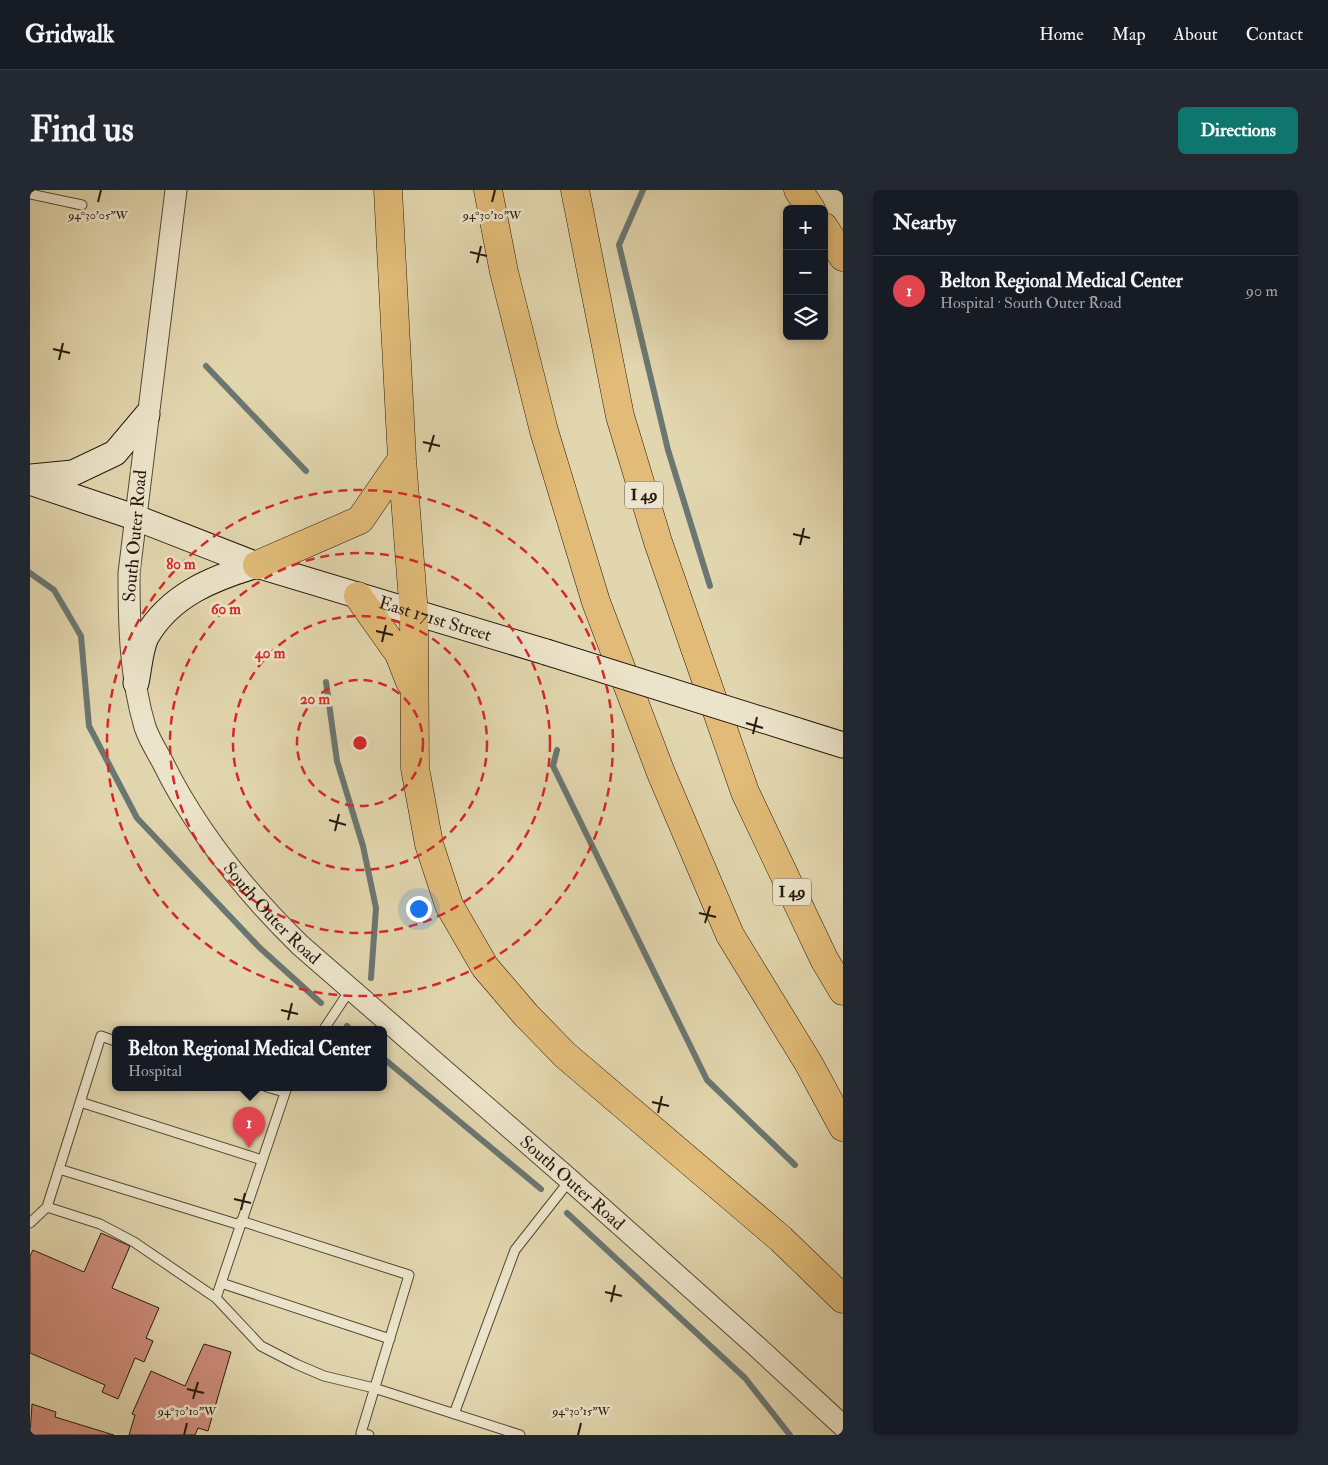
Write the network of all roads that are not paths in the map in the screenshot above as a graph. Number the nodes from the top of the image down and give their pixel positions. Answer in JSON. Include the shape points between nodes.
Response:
{"nodes":[{"id":1,"x":176,"y":190,"type":"edge"},
{"id":2,"x":388,"y":190,"type":"edge"},
{"id":3,"x":488,"y":190,"type":"edge"},
{"id":4,"x":575,"y":190,"type":"edge"},
{"id":5,"x":798,"y":190,"type":"edge"},
{"id":6,"x":30,"y":194,"type":"edge"},
{"id":7,"x":82,"y":205,"type":"dead end"},
{"id":8,"x":808,"y":205,"type":"edge"},
{"id":9,"x":828,"y":233,"type":"edge"},
{"id":10,"x":843,"y":257,"type":"edge"},
{"id":11,"x":147,"y":415,"type":"junction"},
{"id":12,"x":402,"y":459,"type":"junction"},
{"id":13,"x":30,"y":477,"type":"edge"},
{"id":14,"x":30,"y":482,"type":"edge"},
{"id":15,"x":134,"y":517,"type":"junction"},
{"id":16,"x":257,"y":565,"type":"junction"},
{"id":17,"x":358,"y":596,"type":"junction"},
{"id":18,"x":414,"y":614,"type":"junction"},
{"id":19,"x":136,"y":683,"type":"junction"},
{"id":20,"x":414,"y":692,"type":"junction"},
{"id":21,"x":843,"y":745,"type":"edge"},
{"id":22,"x":350,"y":990,"type":"junction"},
{"id":23,"x":843,"y":991,"type":"edge"},
{"id":24,"x":326,"y":1026,"type":"edge"},
{"id":25,"x":112,"y":1040,"type":"edge"},
{"id":26,"x":284,"y":1091,"type":"edge"},
{"id":27,"x":80,"y":1102,"type":"junction"},
{"id":28,"x":843,"y":1126,"type":"edge"},
{"id":29,"x":262,"y":1160,"type":"junction"},
{"id":30,"x":59,"y":1169,"type":"junction"},
{"id":31,"x":570,"y":1180,"type":"junction"},
{"id":32,"x":46,"y":1208,"type":"junction"},
{"id":33,"x":30,"y":1223,"type":"edge"},
{"id":34,"x":241,"y":1223,"type":"junction"},
{"id":35,"x":221,"y":1282,"type":"junction"},
{"id":36,"x":216,"y":1298,"type":"junction"},
{"id":37,"x":843,"y":1299,"type":"edge"},
{"id":38,"x":390,"y":1339,"type":"junction"},
{"id":39,"x":374,"y":1388,"type":"junction"},
{"id":40,"x":454,"y":1414,"type":"junction"},
{"id":41,"x":843,"y":1426,"type":"edge"},
{"id":42,"x":369,"y":1435,"type":"edge"},
{"id":43,"x":520,"y":1435,"type":"edge"}],
"edges":[{"from":1,"to":11,"type":"street","name":"South Outer Road"},
{"from":2,"to":12,"type":"highway"},
{"from":3,"to":28,"type":"highway","via":[[504,272],[544,431],[596,602],[661,773],[730,936]]},
{"from":4,"to":23,"type":"highway","number":"I 49","via":[[620,416],[658,542],[744,792],[824,959]]},
{"from":5,"to":8,"type":"highway"},
{"from":6,"to":7,"type":"lane"},
{"from":9,"to":10,"type":"highway"},
{"from":11,"to":13,"type":"main road","via":[[115,452],[73,472]]},
{"from":11,"to":15,"type":"street","name":"South Outer Road"},
{"from":12,"to":16,"type":"highway","via":[[360,520]]},
{"from":12,"to":18,"type":"highway"},
{"from":14,"to":15,"type":"main road","name":"East 171st Street"},
{"from":15,"to":16,"type":"main road","name":"East 171st Street"},
{"from":15,"to":19,"type":"street","name":"South Outer Road","via":[[129,610]]},
{"from":16,"to":17,"type":"main road","name":"East 171st Street"},
{"from":16,"to":19,"type":"main road","via":[[218,576],[172,604],[146,638]]},
{"from":17,"to":18,"type":"main road","name":"East 171st Street"},
{"from":17,"to":20,"type":"highway","via":[[399,654]]},
{"from":18,"to":20,"type":"highway"},
{"from":18,"to":21,"type":"main road","name":"East 171st Street","bridge":true},
{"from":19,"to":22,"type":"street","name":"South Outer Road","via":[[146,728],[170,778],[231,872],[268,914]]},
{"from":20,"to":37,"type":"highway","via":[[415,768],[429,844],[449,905],[485,967],[564,1055],[781,1239]]},
{"from":22,"to":24,"type":"lane"},
{"from":22,"to":31,"type":"street","name":"South Outer Road"},
{"from":25,"to":27,"type":"lane","via":[[101,1036]]},
{"from":26,"to":29,"type":"lane"},
{"from":27,"to":29,"type":"lane"},
{"from":27,"to":30,"type":"lane"},
{"from":29,"to":34,"type":"lane"},
{"from":30,"to":32,"type":"lane"},
{"from":30,"to":34,"type":"lane"},
{"from":31,"to":40,"type":"lane","via":[[515,1250]]},
{"from":31,"to":41,"type":"street","name":"South Outer Road"},
{"from":32,"to":33,"type":"lane"},
{"from":32,"to":36,"type":"lane","via":[[100,1224],[134,1242]]},
{"from":34,"to":35,"type":"lane"},
{"from":34,"to":38,"type":"lane","via":[[409,1275]]},
{"from":35,"to":36,"type":"lane"},
{"from":35,"to":38,"type":"lane"},
{"from":36,"to":39,"type":"lane","via":[[261,1346],[324,1376]]},
{"from":38,"to":39,"type":"lane"},
{"from":39,"to":40,"type":"lane"},
{"from":39,"to":42,"type":"lane","via":[[361,1432]]},
{"from":40,"to":43,"type":"lane"}]}
